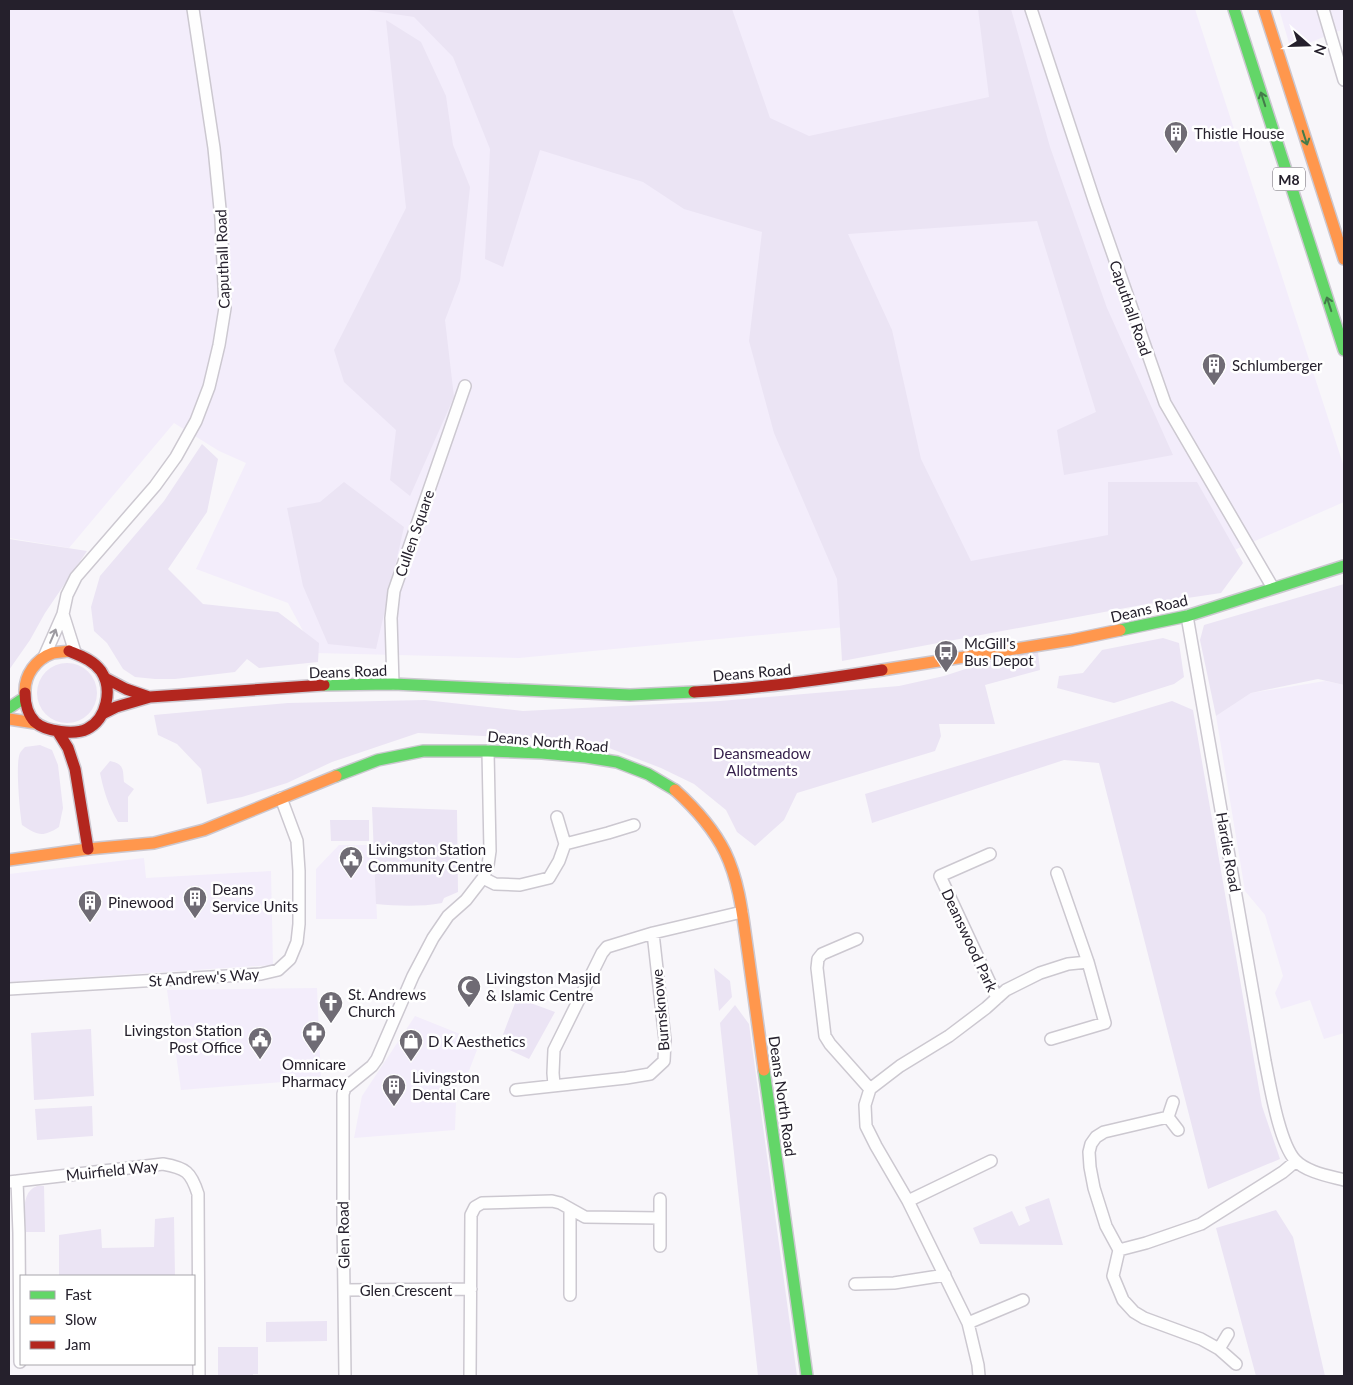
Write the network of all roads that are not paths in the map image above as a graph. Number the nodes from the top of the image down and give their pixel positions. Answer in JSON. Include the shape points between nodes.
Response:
{"nodes":[{"id":1,"x":193,"y":9,"type":"edge"},
{"id":2,"x":1031,"y":9,"type":"edge"},
{"id":3,"x":1234,"y":9,"type":"edge"},
{"id":4,"x":1264,"y":9,"type":"edge"},
{"id":5,"x":1323,"y":9,"type":"edge"},
{"id":6,"x":1344,"y":80,"type":"edge"},
{"id":7,"x":1344,"y":259,"type":"edge"},
{"id":8,"x":1344,"y":350,"type":"edge"},
{"id":9,"x":465,"y":386,"type":"dead end"},
{"id":10,"x":1344,"y":566,"type":"edge"},
{"id":11,"x":1273,"y":588,"type":"junction"},
{"id":12,"x":62,"y":614,"type":"junction"},
{"id":13,"x":1187,"y":616,"type":"junction"},
{"id":14,"x":74,"y":652,"type":"junction"},
{"id":15,"x":44,"y":657,"type":"junction"},
{"id":16,"x":105,"y":678,"type":"junction"},
{"id":17,"x":393,"y":684,"type":"junction"},
{"id":18,"x":150,"y":697,"type":"junction"},
{"id":19,"x":24,"y":698,"type":"junction"},
{"id":20,"x":9,"y":708,"type":"edge"},
{"id":21,"x":104,"y":713,"type":"junction"},
{"id":22,"x":9,"y":719,"type":"edge"},
{"id":23,"x":35,"y":723,"type":"junction"},
{"id":24,"x":58,"y":732,"type":"junction"},
{"id":25,"x":83,"y":732,"type":"junction"},
{"id":26,"x":488,"y":750,"type":"junction"},
{"id":27,"x":76,"y":769,"type":"junction"},
{"id":28,"x":280,"y":798,"type":"junction"},
{"id":29,"x":557,"y":817,"type":"dead end"},
{"id":30,"x":634,"y":825,"type":"dead end"},
{"id":31,"x":565,"y":844,"type":"junction"},
{"id":32,"x":88,"y":849,"type":"junction"},
{"id":33,"x":990,"y":854,"type":"dead end"},
{"id":34,"x":9,"y":860,"type":"edge"},
{"id":35,"x":1057,"y":873,"type":"dead end"},
{"id":36,"x":483,"y":878,"type":"junction"},
{"id":37,"x":742,"y":912,"type":"junction"},
{"id":38,"x":653,"y":933,"type":"junction"},
{"id":39,"x":857,"y":939,"type":"dead end"},
{"id":40,"x":1088,"y":962,"type":"junction"},
{"id":41,"x":9,"y":989,"type":"edge"},
{"id":42,"x":997,"y":998,"type":"junction"},
{"id":43,"x":1051,"y":1039,"type":"dead end"},
{"id":44,"x":554,"y":1085,"type":"junction"},
{"id":45,"x":870,"y":1089,"type":"junction"},
{"id":46,"x":516,"y":1090,"type":"dead end"},
{"id":47,"x":1173,"y":1102,"type":"dead end"},
{"id":48,"x":1168,"y":1117,"type":"junction"},
{"id":49,"x":1178,"y":1130,"type":"dead end"},
{"id":50,"x":991,"y":1161,"type":"dead end"},
{"id":51,"x":1296,"y":1161,"type":"junction"},
{"id":52,"x":1344,"y":1180,"type":"edge"},
{"id":53,"x":13,"y":1181,"type":"edge"},
{"id":54,"x":660,"y":1199,"type":"dead end"},
{"id":55,"x":908,"y":1201,"type":"junction"},
{"id":56,"x":570,"y":1209,"type":"junction"},
{"id":57,"x":660,"y":1218,"type":"junction"},
{"id":58,"x":660,"y":1246,"type":"dead end"},
{"id":59,"x":1119,"y":1250,"type":"junction"},
{"id":60,"x":946,"y":1275,"type":"junction"},
{"id":61,"x":855,"y":1284,"type":"dead end"},
{"id":62,"x":344,"y":1290,"type":"junction"},
{"id":63,"x":471,"y":1290,"type":"junction"},
{"id":64,"x":570,"y":1295,"type":"dead end"},
{"id":65,"x":1024,"y":1300,"type":"dead end"},
{"id":66,"x":968,"y":1323,"type":"junction"},
{"id":67,"x":14,"y":1334,"type":"edge"},
{"id":68,"x":1228,"y":1334,"type":"dead end"},
{"id":69,"x":20,"y":1349,"type":"edge"},
{"id":70,"x":1219,"y":1349,"type":"junction"},
{"id":71,"x":20,"y":1362,"type":"dead end"},
{"id":72,"x":1236,"y":1364,"type":"dead end"},
{"id":73,"x":200,"y":1376,"type":"edge"},
{"id":74,"x":345,"y":1376,"type":"edge"},
{"id":75,"x":470,"y":1376,"type":"edge"},
{"id":76,"x":807,"y":1376,"type":"edge"},
{"id":77,"x":979,"y":1376,"type":"edge"}],
"edges":[{"from":1,"to":12,"type":"street","name":"Caputhall Road","via":[[221,219],[225,308],[220,345],[203,404],[176,457],[76,577]]},
{"from":2,"to":11,"type":"street","name":"Caputhall Road","via":[[1164,402]]},
{"from":8,"to":3,"type":"main road","number":"M8","one_way":true},
{"from":4,"to":7,"type":"main road","number":"M8","one_way":true},
{"from":5,"to":6,"type":"street"},
{"from":9,"to":17,"type":"street","name":"Cullen Square","via":[[394,591],[391,618]]},
{"from":10,"to":11,"type":"main road","name":"Deans Road"},
{"from":11,"to":13,"type":"main road","name":"Deans Road"},
{"from":12,"to":14,"type":"street"},
{"from":15,"to":12,"type":"street","name":"Caputhall Road","one_way":true},
{"from":13,"to":17,"type":"main road","name":"Deans Road","via":[[1072,640],[918,666],[728,690],[630,694]]},
{"from":13,"to":51,"type":"street","name":"Hardie Road","via":[[1271,1089],[1287,1148]]},
{"from":14,"to":15,"type":"main road"},
{"from":14,"to":16,"type":"main road","via":[[92,660]]},
{"from":15,"to":19,"type":"main road","via":[[33,667],[25,683]]},
{"from":16,"to":18,"type":"main road","name":"Deans Road","via":[[120,688]]},
{"from":16,"to":21,"type":"main road","via":[[108,697]]},
{"from":17,"to":18,"type":"main road","name":"Deans Road"},
{"from":18,"to":21,"type":"main road","name":"Deans Road"},
{"from":19,"to":20,"type":"main road"},
{"from":19,"to":23,"type":"main road"},
{"from":21,"to":25,"type":"main road"},
{"from":22,"to":23,"type":"main road"},
{"from":23,"to":24,"type":"main road"},
{"from":24,"to":25,"type":"main road"},
{"from":24,"to":27,"type":"main road"},
{"from":25,"to":27,"type":"main road","via":[[77,749]]},
{"from":26,"to":28,"type":"main road","name":"Deans North Road","via":[[423,751],[378,760]]},
{"from":26,"to":36,"type":"street","via":[[490,851]]},
{"from":26,"to":37,"type":"main road","name":"Deans North Road","via":[[618,762],[675,790],[705,820],[725,852]]},
{"from":27,"to":32,"type":"main road"},
{"from":28,"to":32,"type":"main road","name":"Deans North Road","via":[[204,830],[154,843]]},
{"from":28,"to":41,"type":"street","name":"St Andrew's Way","via":[[297,841],[299,924],[297,942],[290,959],[278,970],[251,975]]},
{"from":29,"to":31,"type":"street"},
{"from":30,"to":31,"type":"street","via":[[606,828]]},
{"from":31,"to":36,"type":"street","via":[[549,878],[520,885],[495,884]]},
{"from":32,"to":34,"type":"main road","name":"Deans North Road"},
{"from":33,"to":42,"type":"street","name":"Deanswood Park","via":[[940,876]]},
{"from":35,"to":40,"type":"street"},
{"from":36,"to":62,"type":"street","name":"Glen Road","via":[[448,916],[433,938],[377,1059],[345,1088],[342,1139]]},
{"from":37,"to":38,"type":"street"},
{"from":37,"to":76,"type":"main road","name":"Deans North Road"},
{"from":38,"to":44,"type":"street","via":[[607,947],[602,953],[554,1050]]},
{"from":38,"to":44,"type":"street","name":"Burnsknowe","via":[[665,1040],[664,1062],[650,1074]]},
{"from":39,"to":45,"type":"street","via":[[822,954],[816,968],[825,1036]]},
{"from":40,"to":42,"type":"street","name":"Deanswood Park","via":[[1068,964],[1040,973]]},
{"from":40,"to":43,"type":"street","via":[[1105,1022]]},
{"from":42,"to":45,"type":"street","name":"Deanswood Park","via":[[949,1036]]},
{"from":44,"to":46,"type":"street","name":"Burnsknowe"},
{"from":45,"to":55,"type":"street","via":[[865,1104],[866,1126]]},
{"from":47,"to":48,"type":"street"},
{"from":48,"to":49,"type":"street"},
{"from":48,"to":59,"type":"street","via":[[1104,1132],[1091,1144],[1089,1152],[1094,1188],[1106,1226]]},
{"from":50,"to":55,"type":"street"},
{"from":51,"to":52,"type":"street","via":[[1318,1173]]},
{"from":51,"to":59,"type":"street","via":[[1202,1224]]},
{"from":53,"to":67,"type":"street","via":[[19,1233]]},
{"from":53,"to":73,"type":"street","name":"Muirfield Way","via":[[164,1164],[184,1169],[193,1179],[198,1194]]},
{"from":54,"to":57,"type":"street"},
{"from":55,"to":60,"type":"street"},
{"from":56,"to":57,"type":"street","via":[[585,1216]]},
{"from":56,"to":63,"type":"street","via":[[552,1201],[482,1203],[475,1207],[471,1215]]},
{"from":56,"to":64,"type":"street"},
{"from":57,"to":58,"type":"street"},
{"from":59,"to":70,"type":"street","via":[[1113,1276],[1123,1300],[1134,1312],[1200,1338]]},
{"from":60,"to":61,"type":"street","via":[[894,1283]]},
{"from":60,"to":66,"type":"street"},
{"from":62,"to":63,"type":"street","name":"Glen Crescent"},
{"from":62,"to":74,"type":"street","name":"Glen Road"},
{"from":63,"to":75,"type":"street","name":"Glen Crescent"},
{"from":65,"to":66,"type":"street"},
{"from":66,"to":77,"type":"street"},
{"from":67,"to":69,"type":"street"},
{"from":68,"to":70,"type":"street"},
{"from":69,"to":71,"type":"street"},
{"from":70,"to":72,"type":"street"}]}
